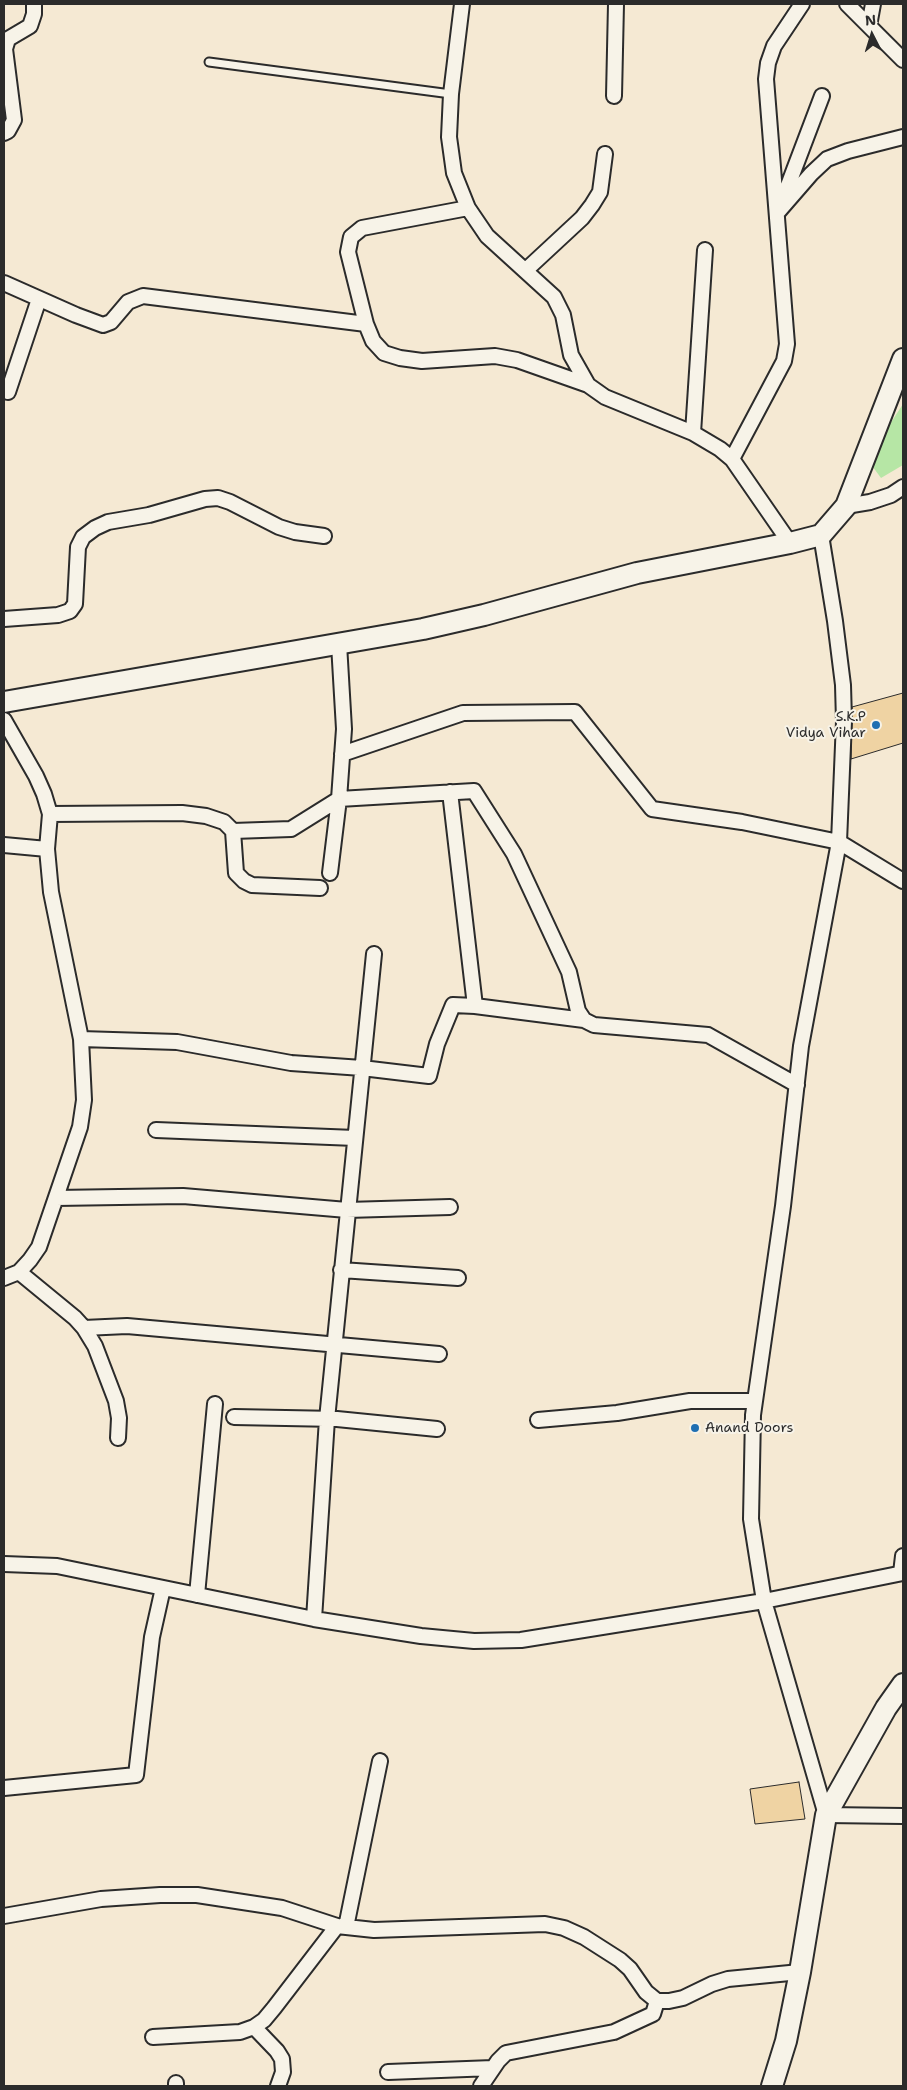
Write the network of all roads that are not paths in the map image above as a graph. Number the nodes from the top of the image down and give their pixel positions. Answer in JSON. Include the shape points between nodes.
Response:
{"nodes":[{"id":1,"x":34,"y":4,"type":"edge"},
{"id":2,"x":462,"y":4,"type":"edge"},
{"id":3,"x":616,"y":4,"type":"edge"},
{"id":4,"x":802,"y":4,"type":"edge"},
{"id":5,"x":847,"y":4,"type":"edge"},
{"id":6,"x":873,"y":4,"type":"edge"},
{"id":7,"x":869,"y":26,"type":"junction"},
{"id":8,"x":903,"y":60,"type":"edge"},
{"id":9,"x":209,"y":62,"type":"dead end"},
{"id":10,"x":451,"y":94,"type":"junction"},
{"id":11,"x":614,"y":96,"type":"dead end"},
{"id":12,"x":822,"y":96,"type":"dead end"},
{"id":13,"x":4,"y":133,"type":"edge"},
{"id":14,"x":903,"y":137,"type":"edge"},
{"id":15,"x":604,"y":154,"type":"dead end"},
{"id":16,"x":468,"y":208,"type":"junction"},
{"id":17,"x":778,"y":212,"type":"junction"},
{"id":18,"x":705,"y":250,"type":"dead end"},
{"id":19,"x":526,"y":270,"type":"junction"},
{"id":20,"x":4,"y":283,"type":"edge"},
{"id":21,"x":39,"y":299,"type":"junction"},
{"id":22,"x":366,"y":324,"type":"junction"},
{"id":23,"x":903,"y":359,"type":"edge"},
{"id":24,"x":588,"y":384,"type":"junction"},
{"id":25,"x":8,"y":392,"type":"dead end"},
{"id":26,"x":693,"y":433,"type":"junction"},
{"id":27,"x":732,"y":460,"type":"junction"},
{"id":28,"x":903,"y":487,"type":"edge"},
{"id":29,"x":846,"y":506,"type":"junction"},
{"id":30,"x":821,"y":535,"type":"junction"},
{"id":31,"x":324,"y":536,"type":"dead end"},
{"id":32,"x":790,"y":543,"type":"junction"},
{"id":33,"x":4,"y":619,"type":"edge"},
{"id":34,"x":339,"y":644,"type":"junction"},
{"id":35,"x":4,"y":702,"type":"edge"},
{"id":36,"x":4,"y":720,"type":"edge"},
{"id":37,"x":342,"y":754,"type":"junction"},
{"id":38,"x":450,"y":792,"type":"junction"},
{"id":39,"x":339,"y":799,"type":"junction"},
{"id":40,"x":50,"y":814,"type":"junction"},
{"id":41,"x":233,"y":830,"type":"junction"},
{"id":42,"x":839,"y":842,"type":"junction"},
{"id":43,"x":4,"y":845,"type":"edge"},
{"id":44,"x":47,"y":849,"type":"junction"},
{"id":45,"x":330,"y":872,"type":"dead end"},
{"id":46,"x":903,"y":881,"type":"edge"},
{"id":47,"x":320,"y":888,"type":"dead end"},
{"id":48,"x":374,"y":954,"type":"dead end"},
{"id":49,"x":476,"y":1006,"type":"junction"},
{"id":50,"x":584,"y":1020,"type":"junction"},
{"id":51,"x":81,"y":1039,"type":"junction"},
{"id":52,"x":362,"y":1068,"type":"junction"},
{"id":53,"x":797,"y":1085,"type":"junction"},
{"id":54,"x":156,"y":1130,"type":"dead end"},
{"id":55,"x":354,"y":1138,"type":"junction"},
{"id":56,"x":56,"y":1198,"type":"junction"},
{"id":57,"x":450,"y":1207,"type":"dead end"},
{"id":58,"x":347,"y":1210,"type":"junction"},
{"id":59,"x":341,"y":1270,"type":"junction"},
{"id":60,"x":19,"y":1272,"type":"junction"},
{"id":61,"x":4,"y":1278,"type":"edge"},
{"id":62,"x":458,"y":1278,"type":"dead end"},
{"id":63,"x":84,"y":1328,"type":"junction"},
{"id":64,"x":334,"y":1344,"type":"junction"},
{"id":65,"x":439,"y":1354,"type":"dead end"},
{"id":66,"x":755,"y":1401,"type":"junction"},
{"id":67,"x":215,"y":1404,"type":"dead end"},
{"id":68,"x":234,"y":1417,"type":"dead end"},
{"id":69,"x":327,"y":1419,"type":"junction"},
{"id":70,"x":538,"y":1420,"type":"dead end"},
{"id":71,"x":438,"y":1429,"type":"dead end"},
{"id":72,"x":118,"y":1438,"type":"dead end"},
{"id":73,"x":903,"y":1556,"type":"edge"},
{"id":74,"x":4,"y":1564,"type":"edge"},
{"id":75,"x":902,"y":1573,"type":"edge"},
{"id":76,"x":164,"y":1588,"type":"junction"},
{"id":77,"x":197,"y":1595,"type":"junction"},
{"id":78,"x":764,"y":1601,"type":"junction"},
{"id":79,"x":314,"y":1619,"type":"junction"},
{"id":80,"x":903,"y":1684,"type":"edge"},
{"id":81,"x":380,"y":1761,"type":"dead end"},
{"id":82,"x":4,"y":1788,"type":"edge"},
{"id":83,"x":826,"y":1815,"type":"junction"},
{"id":84,"x":903,"y":1816,"type":"edge"},
{"id":85,"x":4,"y":1916,"type":"edge"},
{"id":86,"x":341,"y":1927,"type":"junction"},
{"id":87,"x":800,"y":1972,"type":"junction"},
{"id":88,"x":657,"y":2001,"type":"junction"},
{"id":89,"x":254,"y":2028,"type":"junction"},
{"id":90,"x":153,"y":2037,"type":"dead end"},
{"id":91,"x":493,"y":2068,"type":"junction"},
{"id":92,"x":388,"y":2072,"type":"dead end"},
{"id":93,"x":278,"y":2086,"type":"edge"},
{"id":94,"x":481,"y":2086,"type":"edge"},
{"id":95,"x":772,"y":2086,"type":"edge"}],
"edges":[{"from":1,"to":13,"type":"street","via":[[30,26],[8,39],[5,49],[14,120]]},
{"from":2,"to":10,"type":"street"},
{"from":3,"to":11,"type":"street"},
{"from":4,"to":17,"type":"street","via":[[774,46],[766,79]]},
{"from":5,"to":7,"type":"street"},
{"from":6,"to":7,"type":"street"},
{"from":7,"to":8,"type":"street"},
{"from":9,"to":10,"type":"lane"},
{"from":10,"to":16,"type":"street","via":[[449,137],[454,173]]},
{"from":12,"to":17,"type":"street"},
{"from":14,"to":17,"type":"street","via":[[827,159]]},
{"from":15,"to":19,"type":"street","via":[[600,192],[592,205]]},
{"from":16,"to":19,"type":"street","via":[[487,236]]},
{"from":16,"to":22,"type":"street","via":[[362,228],[351,237],[348,252]]},
{"from":17,"to":27,"type":"street","via":[[787,344],[784,361]]},
{"from":18,"to":26,"type":"street"},
{"from":19,"to":24,"type":"street","via":[[554,297],[562,315],[571,355]]},
{"from":20,"to":21,"type":"street"},
{"from":21,"to":22,"type":"street","via":[[103,325],[111,322],[128,302],[143,296]]},
{"from":21,"to":25,"type":"street"},
{"from":22,"to":24,"type":"street","via":[[373,341],[384,353],[400,358],[422,361],[496,356]]},
{"from":23,"to":29,"type":"main road"},
{"from":24,"to":26,"type":"street","via":[[605,396]]},
{"from":26,"to":27,"type":"street"},
{"from":27,"to":32,"type":"street"},
{"from":28,"to":29,"type":"street","via":[[870,502]]},
{"from":29,"to":30,"type":"main road"},
{"from":30,"to":32,"type":"main road"},
{"from":30,"to":42,"type":"street","via":[[843,685]]},
{"from":31,"to":33,"type":"street","via":[[279,527],[218,498],[108,522],[82,537],[78,547],[75,604],[70,611],[58,615]]},
{"from":32,"to":34,"type":"main road","via":[[637,573],[484,615]]},
{"from":34,"to":35,"type":"main road"},
{"from":34,"to":37,"type":"street","via":[[344,729]]},
{"from":36,"to":40,"type":"street","via":[[36,776]]},
{"from":37,"to":39,"type":"street"},
{"from":37,"to":42,"type":"street","via":[[463,713],[575,712],[652,809],[742,822]]},
{"from":38,"to":39,"type":"street"},
{"from":38,"to":49,"type":"street"},
{"from":38,"to":50,"type":"street","via":[[474,791],[514,854],[569,972],[578,1011]]},
{"from":39,"to":41,"type":"street","via":[[291,829]]},
{"from":39,"to":45,"type":"street"},
{"from":40,"to":41,"type":"street","via":[[182,813],[206,816],[224,822]]},
{"from":40,"to":44,"type":"street"},
{"from":41,"to":47,"type":"street","via":[[236,873],[244,881],[252,885]]},
{"from":42,"to":46,"type":"street"},
{"from":42,"to":53,"type":"street"},
{"from":43,"to":44,"type":"street"},
{"from":44,"to":51,"type":"street","via":[[51,892]]},
{"from":48,"to":52,"type":"street"},
{"from":49,"to":50,"type":"street"},
{"from":49,"to":52,"type":"street","via":[[453,1005],[437,1044],[429,1076]]},
{"from":50,"to":53,"type":"street","via":[[594,1025],[708,1035]]},
{"from":51,"to":52,"type":"street","via":[[177,1042],[291,1063]]},
{"from":51,"to":56,"type":"street","via":[[84,1100],[80,1127]]},
{"from":52,"to":55,"type":"street"},
{"from":53,"to":66,"type":"street"},
{"from":54,"to":55,"type":"street"},
{"from":55,"to":58,"type":"street"},
{"from":56,"to":58,"type":"street","via":[[182,1196]]},
{"from":56,"to":60,"type":"street","via":[[39,1247]]},
{"from":57,"to":58,"type":"street"},
{"from":58,"to":59,"type":"street"},
{"from":59,"to":62,"type":"street"},
{"from":59,"to":64,"type":"street"},
{"from":60,"to":61,"type":"street"},
{"from":60,"to":63,"type":"street"},
{"from":63,"to":64,"type":"street","via":[[127,1326]]},
{"from":63,"to":72,"type":"street","via":[[103,1362],[116,1401]]},
{"from":64,"to":65,"type":"street"},
{"from":64,"to":69,"type":"street"},
{"from":66,"to":70,"type":"street","via":[[690,1401],[617,1413]]},
{"from":66,"to":78,"type":"street","via":[[751,1518]]},
{"from":67,"to":77,"type":"street"},
{"from":68,"to":69,"type":"street"},
{"from":69,"to":71,"type":"street"},
{"from":69,"to":79,"type":"street"},
{"from":73,"to":75,"type":"street"},
{"from":74,"to":76,"type":"street","via":[[57,1566]]},
{"from":75,"to":78,"type":"street"},
{"from":76,"to":77,"type":"street"},
{"from":76,"to":82,"type":"street","via":[[152,1637],[136,1775]]},
{"from":77,"to":79,"type":"street"},
{"from":78,"to":79,"type":"street","via":[[521,1640],[474,1641],[420,1636]]},
{"from":78,"to":83,"type":"street"},
{"from":80,"to":83,"type":"main road"},
{"from":81,"to":86,"type":"street"},
{"from":83,"to":84,"type":"street"},
{"from":83,"to":87,"type":"main road"},
{"from":85,"to":86,"type":"street","via":[[101,1900],[198,1895],[282,1908]]},
{"from":86,"to":88,"type":"street","via":[[412,1930],[544,1924],[564,1928],[620,1960]]},
{"from":86,"to":89,"type":"street"},
{"from":87,"to":88,"type":"street","via":[[728,1979],[683,1998]]},
{"from":87,"to":95,"type":"main road","via":[[786,2041]]},
{"from":88,"to":91,"type":"street","via":[[653,2014],[614,2032],[512,2051],[506,2053]]},
{"from":89,"to":90,"type":"street","via":[[240,2032]]},
{"from":89,"to":93,"type":"street","via":[[282,2059],[283,2072]]},
{"from":91,"to":92,"type":"street"},
{"from":91,"to":94,"type":"street"}]}
